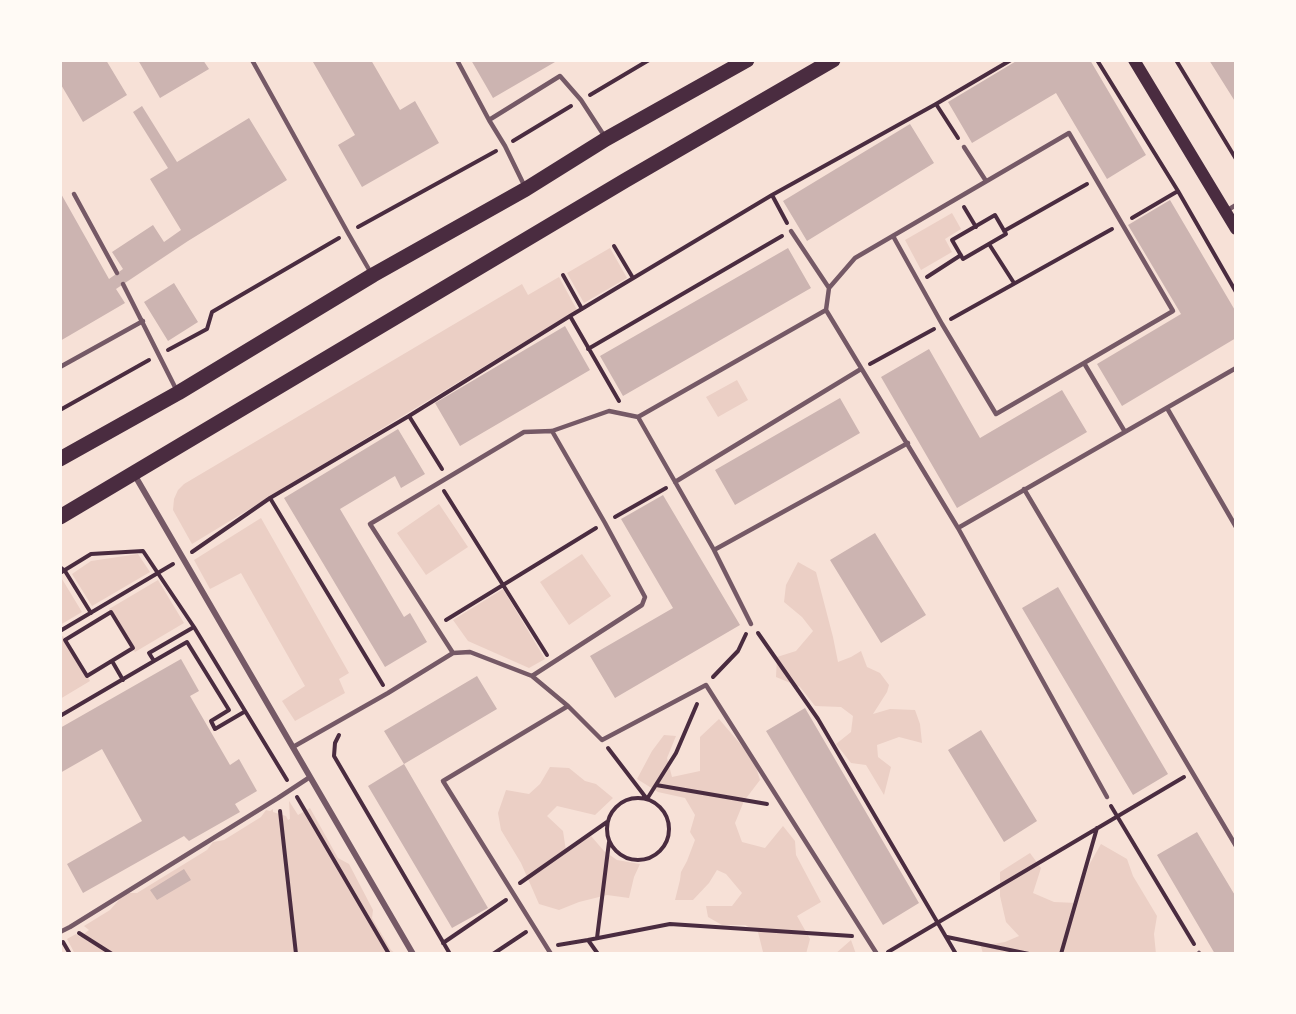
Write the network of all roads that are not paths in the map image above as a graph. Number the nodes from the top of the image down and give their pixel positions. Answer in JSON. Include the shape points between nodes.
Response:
{"nodes":[{"id":1,"x":252,"y":60,"type":"edge"},
{"id":2,"x":457,"y":60,"type":"edge"},
{"id":3,"x":833,"y":60,"type":"edge"},
{"id":4,"x":1134,"y":60,"type":"edge"},
{"id":5,"x":739,"y":62,"type":"edge"},
{"id":6,"x":489,"y":120,"type":"junction"},
{"id":7,"x":606,"y":139,"type":"junction"},
{"id":8,"x":964,"y":147,"type":"road end"},
{"id":9,"x":986,"y":181,"type":"junction"},
{"id":10,"x":526,"y":189,"type":"junction"},
{"id":11,"x":74,"y":194,"type":"dead end"},
{"id":12,"x":1231,"y":208,"type":"edge"},
{"id":13,"x":1236,"y":229,"type":"edge"},
{"id":14,"x":791,"y":231,"type":"road end"},
{"id":15,"x":893,"y":236,"type":"junction"},
{"id":16,"x":117,"y":273,"type":"dead end"},
{"id":17,"x":373,"y":275,"type":"junction"},
{"id":18,"x":123,"y":284,"type":"dead end"},
{"id":19,"x":830,"y":288,"type":"junction"},
{"id":20,"x":826,"y":310,"type":"junction"},
{"id":21,"x":143,"y":321,"type":"junction"},
{"id":22,"x":1084,"y":363,"type":"junction"},
{"id":23,"x":60,"y":367,"type":"edge"},
{"id":24,"x":1236,"y":368,"type":"edge"},
{"id":25,"x":861,"y":369,"type":"junction"},
{"id":26,"x":178,"y":393,"type":"junction"},
{"id":27,"x":1167,"y":408,"type":"junction"},
{"id":28,"x":638,"y":417,"type":"junction"},
{"id":29,"x":552,"y":431,"type":"junction"},
{"id":30,"x":1125,"y":432,"type":"junction"},
{"id":31,"x":908,"y":443,"type":"junction"},
{"id":32,"x":60,"y":459,"type":"edge"},
{"id":33,"x":134,"y":473,"type":"junction"},
{"id":34,"x":675,"y":482,"type":"junction"},
{"id":35,"x":1024,"y":489,"type":"junction"},
{"id":36,"x":60,"y":517,"type":"edge"},
{"id":37,"x":1236,"y":527,"type":"edge"},
{"id":38,"x":958,"y":528,"type":"junction"},
{"id":39,"x":714,"y":550,"type":"junction"},
{"id":40,"x":751,"y":624,"type":"road end"},
{"id":41,"x":453,"y":653,"type":"junction"},
{"id":42,"x":532,"y":676,"type":"junction"},
{"id":43,"x":568,"y":706,"type":"junction"},
{"id":44,"x":293,"y":747,"type":"junction"},
{"id":45,"x":310,"y":777,"type":"junction"},
{"id":46,"x":1107,"y":797,"type":"dead end"},
{"id":47,"x":1236,"y":846,"type":"edge"},
{"id":48,"x":60,"y":932,"type":"edge"},
{"id":49,"x":413,"y":954,"type":"edge"},
{"id":50,"x":551,"y":954,"type":"edge"},
{"id":51,"x":877,"y":954,"type":"edge"}],
"edges":[{"from":1,"to":17,"type":"lane"},
{"from":2,"to":6,"type":"lane"},
{"from":3,"to":33,"type":"main road"},
{"from":4,"to":12,"type":"main road"},
{"from":5,"to":7,"type":"main road"},
{"from":6,"to":7,"type":"lane","via":[[560,76]]},
{"from":6,"to":10,"type":"lane"},
{"from":7,"to":10,"type":"main road"},
{"from":8,"to":9,"type":"lane"},
{"from":9,"to":15,"type":"lane"},
{"from":9,"to":22,"type":"lane","via":[[1069,133],[1173,311]]},
{"from":10,"to":17,"type":"main road"},
{"from":11,"to":16,"type":"lane"},
{"from":12,"to":13,"type":"main road"},
{"from":14,"to":19,"type":"lane"},
{"from":15,"to":19,"type":"lane","via":[[855,258]]},
{"from":15,"to":22,"type":"lane","via":[[996,414]]},
{"from":17,"to":26,"type":"main road"},
{"from":18,"to":21,"type":"lane"},
{"from":19,"to":20,"type":"lane"},
{"from":20,"to":25,"type":"lane"},
{"from":20,"to":28,"type":"lane"},
{"from":21,"to":23,"type":"lane"},
{"from":21,"to":26,"type":"lane"},
{"from":22,"to":30,"type":"lane"},
{"from":24,"to":27,"type":"lane"},
{"from":25,"to":31,"type":"lane"},
{"from":25,"to":34,"type":"lane"},
{"from":26,"to":32,"type":"main road"},
{"from":27,"to":30,"type":"lane"},
{"from":27,"to":37,"type":"lane"},
{"from":28,"to":29,"type":"lane","via":[[609,411]]},
{"from":28,"to":34,"type":"lane"},
{"from":29,"to":41,"type":"lane","via":[[524,432],[370,524]]},
{"from":29,"to":42,"type":"lane","via":[[645,597],[642,605]]},
{"from":30,"to":35,"type":"lane"},
{"from":31,"to":38,"type":"lane"},
{"from":31,"to":39,"type":"lane"},
{"from":33,"to":36,"type":"main road"},
{"from":33,"to":44,"type":"street"},
{"from":34,"to":39,"type":"lane"},
{"from":35,"to":38,"type":"lane"},
{"from":35,"to":47,"type":"lane"},
{"from":38,"to":46,"type":"lane"},
{"from":39,"to":40,"type":"lane"},
{"from":41,"to":42,"type":"lane","via":[[470,652]]},
{"from":41,"to":44,"type":"lane"},
{"from":42,"to":43,"type":"lane"},
{"from":43,"to":50,"type":"lane","via":[[443,781]]},
{"from":43,"to":51,"type":"lane","via":[[602,740],[706,685]]},
{"from":44,"to":45,"type":"street"},
{"from":45,"to":48,"type":"lane"},
{"from":45,"to":49,"type":"street"}]}
